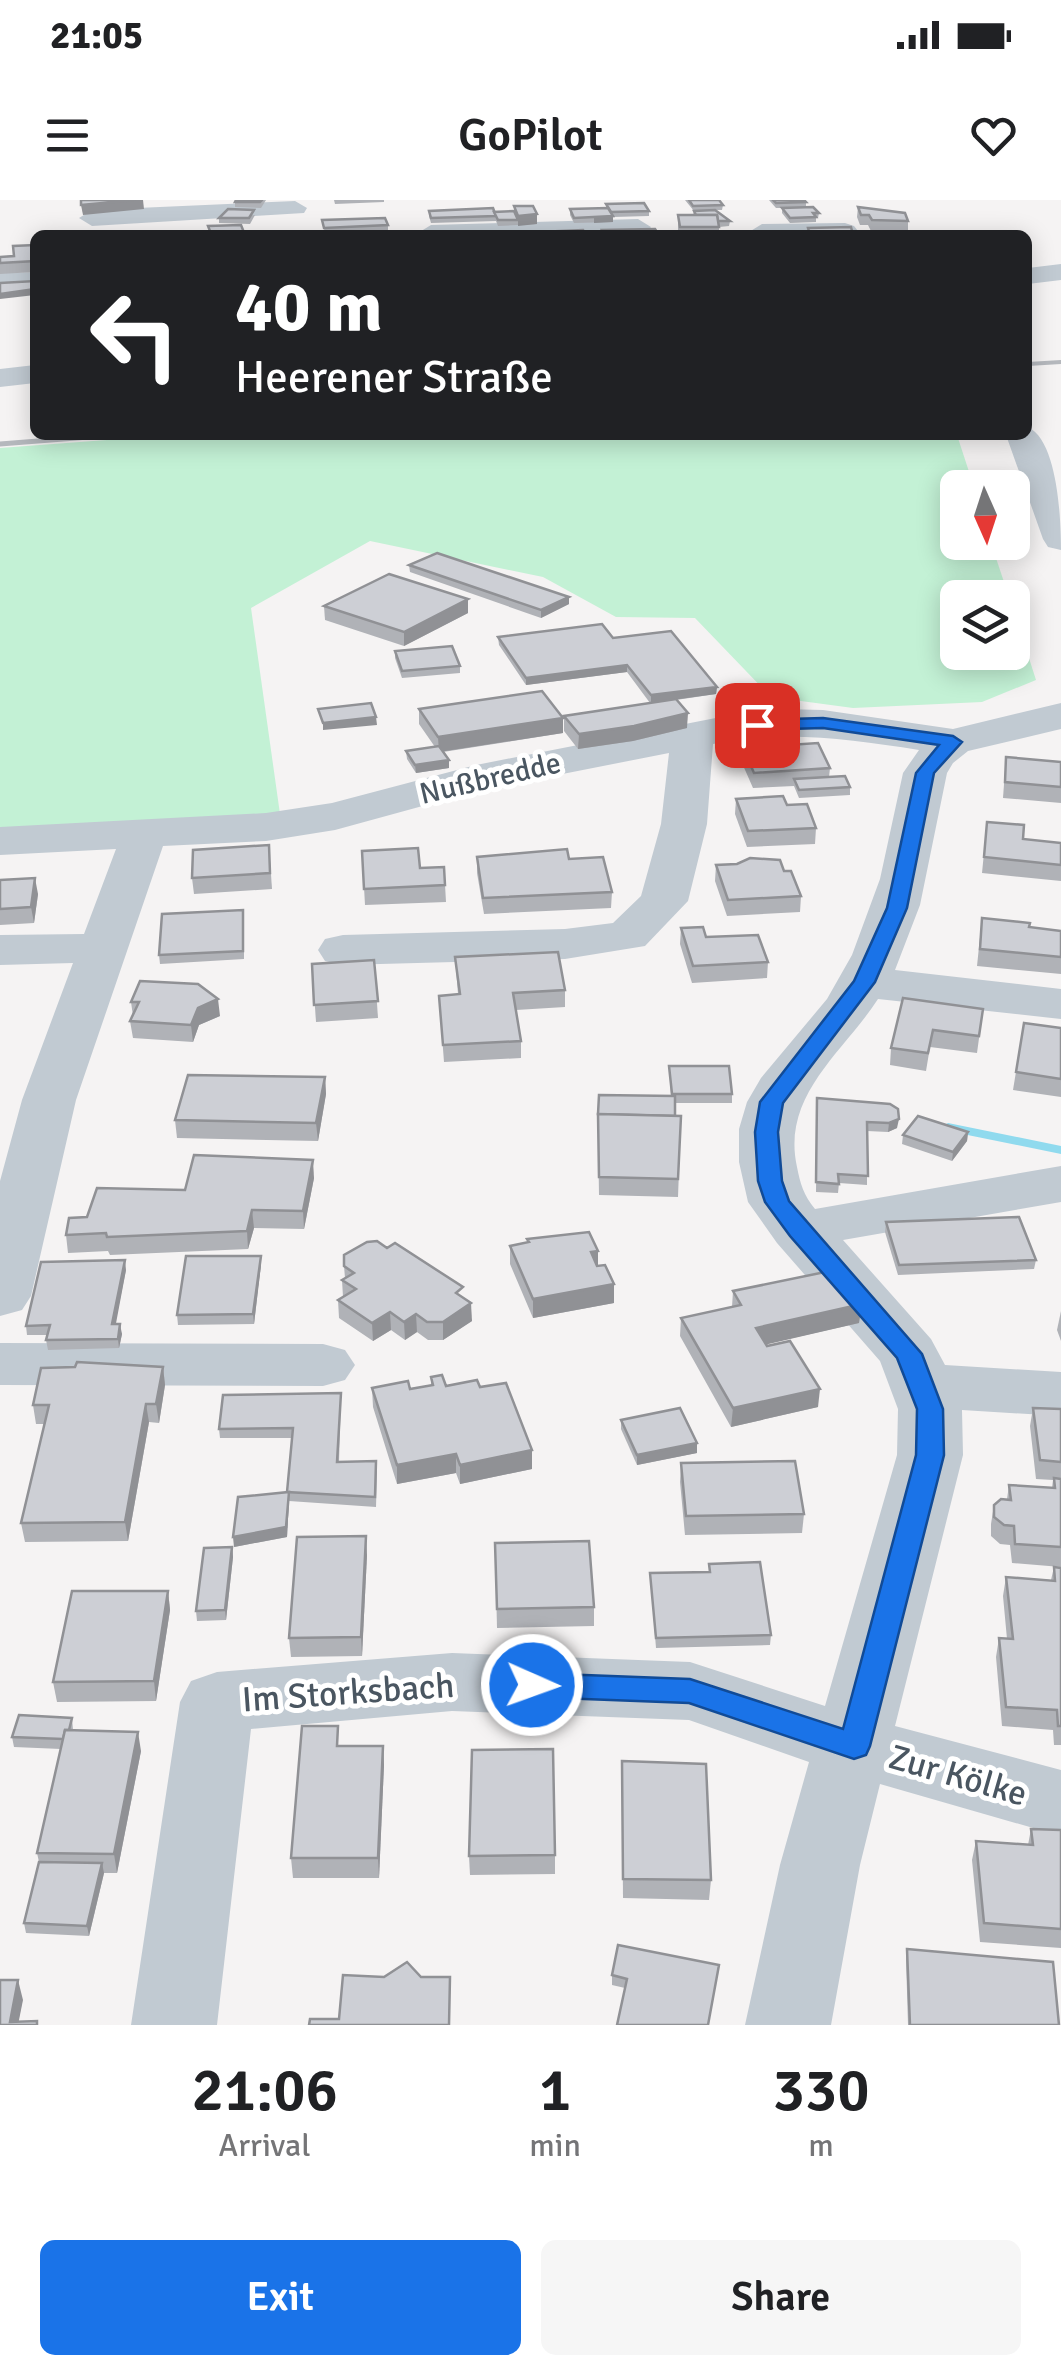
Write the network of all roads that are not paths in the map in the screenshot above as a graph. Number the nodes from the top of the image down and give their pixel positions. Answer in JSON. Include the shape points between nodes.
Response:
{"nodes":[{"id":1,"x":296,"y":204,"type":"edge"},
{"id":2,"x":92,"y":218,"type":"edge"},
{"id":3,"x":758,"y":226,"type":"edge"},
{"id":4,"x":638,"y":227,"type":"edge"},
{"id":5,"x":284,"y":230,"type":"edge"},
{"id":6,"x":452,"y":230,"type":"edge"},
{"id":7,"x":828,"y":230,"type":"edge"},
{"id":8,"x":1061,"y":272,"type":"edge"},
{"id":9,"x":1032,"y":276,"type":"edge"},
{"id":10,"x":30,"y":280,"type":"edge"},
{"id":11,"x":0,"y":281,"type":"edge"},
{"id":12,"x":30,"y":375,"type":"edge"},
{"id":13,"x":0,"y":378,"type":"edge"},
{"id":14,"x":1024,"y":440,"type":"edge"},
{"id":15,"x":1061,"y":539,"type":"edge"},
{"id":16,"x":1061,"y":716,"type":"edge"},
{"id":17,"x":692,"y":737,"type":"junction"},
{"id":18,"x":953,"y":742,"type":"junction"},
{"id":19,"x":144,"y":836,"type":"junction"},
{"id":20,"x":0,"y":841,"type":"edge"},
{"id":21,"x":105,"y":948,"type":"junction"},
{"id":22,"x":0,"y":950,"type":"edge"},
{"id":23,"x":343,"y":950,"type":"dead end"},
{"id":24,"x":864,"y":982,"type":"junction"},
{"id":25,"x":1061,"y":1004,"type":"edge"},
{"id":26,"x":1061,"y":1184,"type":"edge"},
{"id":27,"x":798,"y":1230,"type":"junction"},
{"id":28,"x":0,"y":1296,"type":"edge"},
{"id":29,"x":0,"y":1364,"type":"edge"},
{"id":30,"x":323,"y":1365,"type":"dead end"},
{"id":31,"x":920,"y":1384,"type":"junction"},
{"id":32,"x":1061,"y":1394,"type":"edge"},
{"id":33,"x":854,"y":1746,"type":"junction"},
{"id":34,"x":1061,"y":1804,"type":"edge"},
{"id":35,"x":174,"y":2025,"type":"edge"},
{"id":36,"x":788,"y":2025,"type":"edge"}],
"edges":[{"from":1,"to":2,"type":"street"},
{"from":1,"to":5,"type":"street"},
{"from":3,"to":7,"type":"street"},
{"from":4,"to":6,"type":"street","via":[[551,212]]},
{"from":8,"to":9,"type":"street"},
{"from":10,"to":11,"type":"street"},
{"from":12,"to":13,"type":"street"},
{"from":14,"to":15,"type":"street"},
{"from":16,"to":18,"type":"street"},
{"from":17,"to":18,"type":"street","name":"Nußbredde","via":[[782,722]]},
{"from":17,"to":19,"type":"street","name":"Nußbredde","via":[[476,778],[335,816]]},
{"from":17,"to":23,"type":"street","via":[[684,824],[664,901],[628,936]]},
{"from":18,"to":24,"type":"street","via":[[925,773],[897,908]]},
{"from":19,"to":20,"type":"street","name":"Nußbredde"},
{"from":19,"to":21,"type":"street"},
{"from":21,"to":22,"type":"street"},
{"from":21,"to":28,"type":"street","via":[[49,1100]]},
{"from":24,"to":25,"type":"street"},
{"from":24,"to":27,"type":"street","via":[[772,1102],[766,1132],[770,1181]]},
{"from":26,"to":27,"type":"street"},
{"from":27,"to":31,"type":"street","via":[[909,1354]]},
{"from":29,"to":30,"type":"street"},
{"from":31,"to":32,"type":"street"},
{"from":31,"to":33,"type":"street","via":[[930,1409],[930,1455]]},
{"from":33,"to":34,"type":"street","name":"Zur Kölke"},
{"from":33,"to":35,"type":"street","name":"Im Storksbach","via":[[690,1691],[452,1682],[217,1702]]},
{"from":33,"to":36,"type":"street","via":[[820,1865]]}]}
